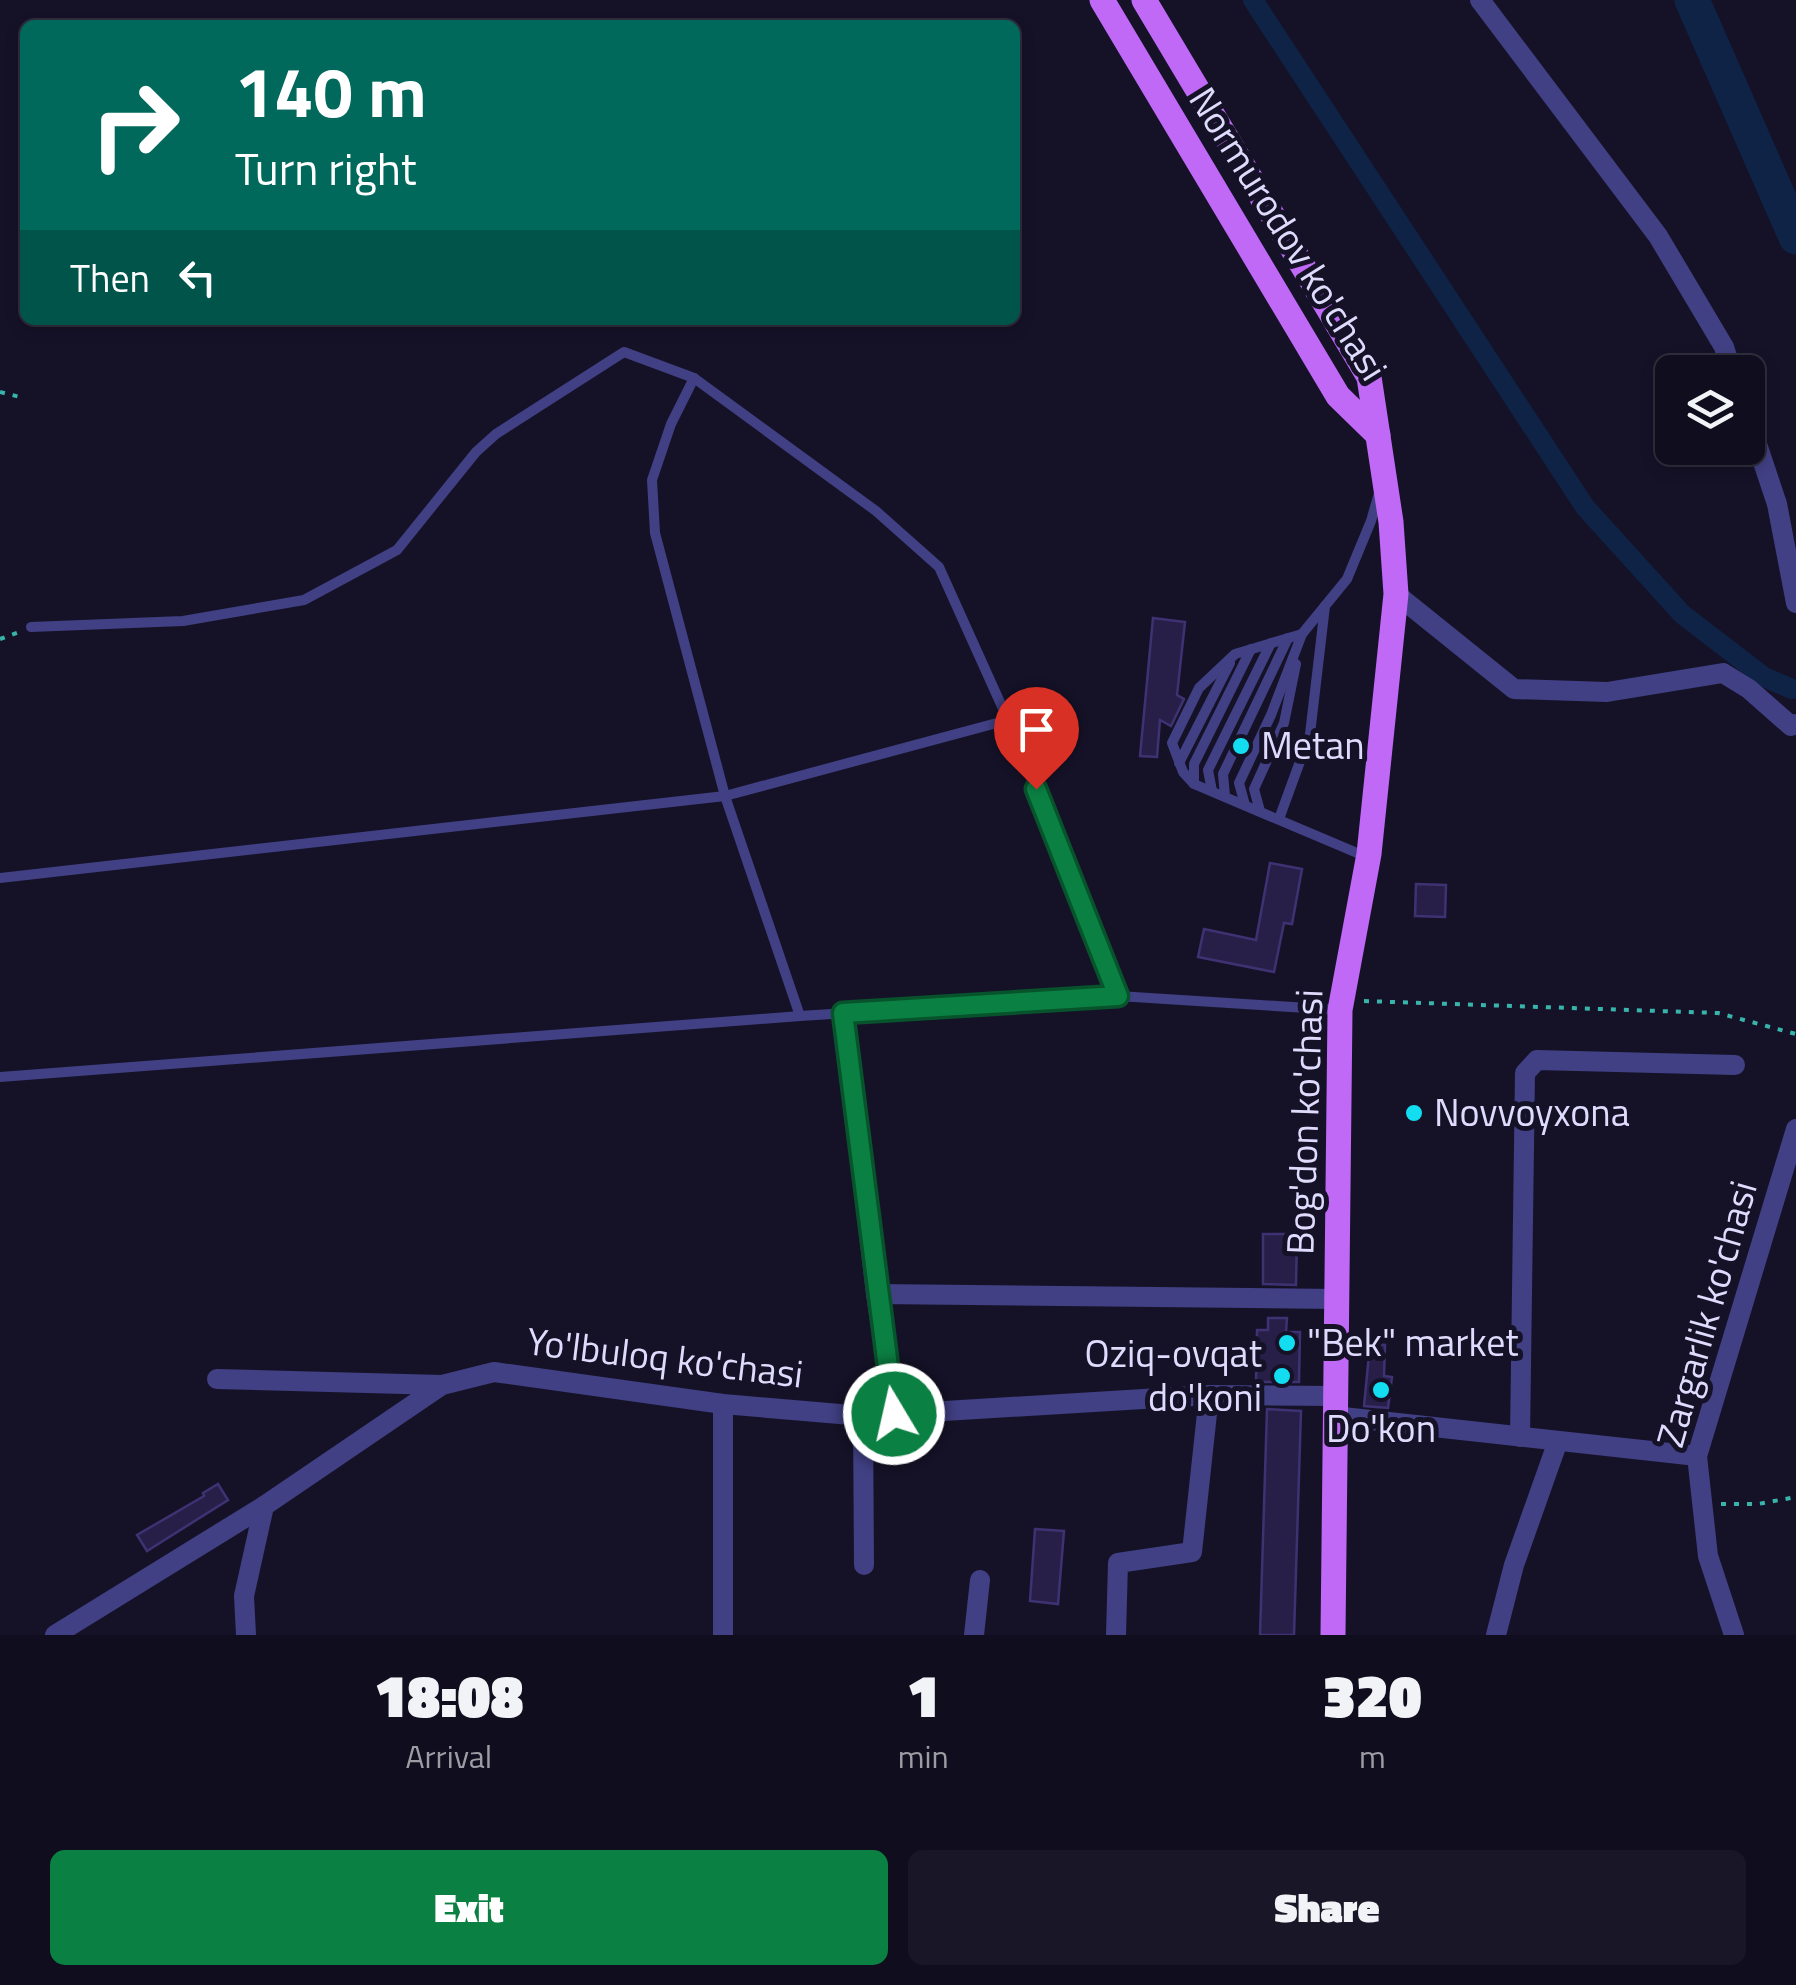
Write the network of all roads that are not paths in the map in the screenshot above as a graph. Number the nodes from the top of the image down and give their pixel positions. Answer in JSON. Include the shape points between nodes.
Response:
{"nodes":[{"id":1,"x":1102,"y":0,"type":"edge"},
{"id":2,"x":1144,"y":0,"type":"edge"},
{"id":3,"x":1480,"y":0,"type":"edge"},
{"id":4,"x":1727,"y":355,"type":"edge"},
{"id":5,"x":694,"y":378,"type":"junction"},
{"id":6,"x":1378,"y":435,"type":"junction"},
{"id":7,"x":1764,"y":465,"type":"edge"},
{"id":8,"x":1384,"y":473,"type":"junction"},
{"id":9,"x":1396,"y":594,"type":"junction"},
{"id":10,"x":1796,"y":604,"type":"edge"},
{"id":11,"x":1325,"y":605,"type":"junction"},
{"id":12,"x":32,"y":627,"type":"road end"},
{"id":13,"x":1302,"y":634,"type":"junction"},
{"id":14,"x":1288,"y":638,"type":"junction"},
{"id":15,"x":1271,"y":643,"type":"junction"},
{"id":16,"x":1251,"y":649,"type":"junction"},
{"id":17,"x":1008,"y":720,"type":"junction"},
{"id":18,"x":1796,"y":724,"type":"edge"},
{"id":19,"x":1194,"y":784,"type":"junction"},
{"id":20,"x":1212,"y":791,"type":"junction"},
{"id":21,"x":726,"y":796,"type":"junction"},
{"id":22,"x":1224,"y":796,"type":"junction"},
{"id":23,"x":1245,"y":805,"type":"junction"},
{"id":24,"x":1260,"y":812,"type":"junction"},
{"id":25,"x":1278,"y":819,"type":"junction"},
{"id":26,"x":1369,"y":858,"type":"junction"},
{"id":27,"x":0,"y":878,"type":"edge"},
{"id":28,"x":1118,"y":996,"type":"junction"},
{"id":29,"x":1341,"y":1005,"type":"junction"},
{"id":30,"x":843,"y":1013,"type":"junction"},
{"id":31,"x":800,"y":1016,"type":"junction"},
{"id":32,"x":1735,"y":1065,"type":"dead end"},
{"id":33,"x":0,"y":1077,"type":"edge"},
{"id":34,"x":1796,"y":1128,"type":"edge"},
{"id":35,"x":876,"y":1294,"type":"junction"},
{"id":36,"x":1337,"y":1299,"type":"junction"},
{"id":37,"x":217,"y":1378,"type":"dead end"},
{"id":38,"x":442,"y":1386,"type":"junction"},
{"id":39,"x":1209,"y":1396,"type":"junction"},
{"id":40,"x":723,"y":1404,"type":"junction"},
{"id":41,"x":1336,"y":1406,"type":"junction"},
{"id":42,"x":894,"y":1414,"type":"junction"},
{"id":43,"x":863,"y":1416,"type":"junction"},
{"id":44,"x":1520,"y":1437,"type":"junction"},
{"id":45,"x":1558,"y":1441,"type":"junction"},
{"id":46,"x":1697,"y":1456,"type":"junction"},
{"id":47,"x":264,"y":1506,"type":"junction"},
{"id":48,"x":864,"y":1565,"type":"dead end"},
{"id":49,"x":980,"y":1580,"type":"dead end"},
{"id":50,"x":55,"y":1635,"type":"edge"},
{"id":51,"x":246,"y":1635,"type":"edge"},
{"id":52,"x":723,"y":1635,"type":"edge"},
{"id":53,"x":974,"y":1635,"type":"edge"},
{"id":54,"x":1116,"y":1635,"type":"edge"},
{"id":55,"x":1333,"y":1635,"type":"edge"},
{"id":56,"x":1496,"y":1635,"type":"edge"},
{"id":57,"x":1734,"y":1635,"type":"edge"}],
"edges":[{"from":1,"to":6,"type":"main road","name":"Normurodov ko'chasi","via":[[1338,396]]},
{"from":2,"to":6,"type":"main road","name":"Normurodov ko'chasi","via":[[1369,377]]},
{"from":3,"to":4,"type":"street","via":[[1658,236]]},
{"from":5,"to":12,"type":"lane","via":[[624,352],[496,434],[397,550],[304,600],[183,621]]},
{"from":5,"to":17,"type":"lane","via":[[876,511],[939,567]]},
{"from":5,"to":21,"type":"lane","via":[[652,480],[656,534]]},
{"from":6,"to":8,"type":"main road","name":"Bog'don ko'chasi"},
{"from":7,"to":10,"type":"street"},
{"from":8,"to":9,"type":"main road","name":"Bog'don ko'chasi"},
{"from":8,"to":11,"type":"lane","via":[[1347,579]]},
{"from":9,"to":18,"type":"street","via":[[1514,688],[1608,692],[1723,673]]},
{"from":9,"to":26,"type":"main road","name":"Bog'don ko'chasi"},
{"from":11,"to":13,"type":"lane"},
{"from":11,"to":25,"type":"lane","via":[[1310,734]]},
{"from":13,"to":14,"type":"lane"},
{"from":13,"to":23,"type":"lane","via":[[1239,783]]},
{"from":13,"to":24,"type":"lane","via":[[1284,724],[1254,790]]},
{"from":14,"to":15,"type":"lane"},
{"from":14,"to":22,"type":"lane","via":[[1223,774]]},
{"from":15,"to":16,"type":"lane"},
{"from":15,"to":20,"type":"lane","via":[[1208,770]]},
{"from":16,"to":19,"type":"lane","via":[[1194,764]]},
{"from":16,"to":19,"type":"lane","via":[[1235,654],[1199,688],[1172,743]]},
{"from":17,"to":21,"type":"lane"},
{"from":17,"to":28,"type":"lane"},
{"from":19,"to":20,"type":"lane"},
{"from":20,"to":22,"type":"lane"},
{"from":21,"to":27,"type":"lane"},
{"from":21,"to":31,"type":"lane"},
{"from":22,"to":23,"type":"lane"},
{"from":23,"to":24,"type":"lane"},
{"from":24,"to":25,"type":"lane"},
{"from":25,"to":26,"type":"lane"},
{"from":26,"to":29,"type":"main road","name":"Bog'don ko'chasi"},
{"from":28,"to":29,"type":"lane"},
{"from":28,"to":30,"type":"lane"},
{"from":29,"to":36,"type":"main road","name":"Bog'don ko'chasi"},
{"from":30,"to":31,"type":"lane"},
{"from":30,"to":35,"type":"street"},
{"from":31,"to":33,"type":"lane"},
{"from":32,"to":44,"type":"street","via":[[1537,1060],[1525,1073]]},
{"from":34,"to":46,"type":"street","name":"Zargarlik ko'chasi"},
{"from":35,"to":36,"type":"street"},
{"from":35,"to":42,"type":"street"},
{"from":36,"to":41,"type":"main road","name":"Bog'don ko'chasi"},
{"from":37,"to":38,"type":"street"},
{"from":38,"to":40,"type":"street","name":"Yo'lbuloq ko'chasi","via":[[494,1372]]},
{"from":38,"to":47,"type":"street","name":"Yo'lbuloq ko'chasi"},
{"from":39,"to":41,"type":"street","name":"Yo'lbuloq ko'chasi"},
{"from":39,"to":42,"type":"street","name":"Yo'lbuloq ko'chasi"},
{"from":39,"to":54,"type":"street","via":[[1192,1552],[1118,1563]]},
{"from":40,"to":43,"type":"street","name":"Yo'lbuloq ko'chasi"},
{"from":40,"to":52,"type":"street"},
{"from":41,"to":44,"type":"street","name":"Yo'lbuloq ko'chasi"},
{"from":41,"to":55,"type":"main road","name":"Bog'don ko'chasi"},
{"from":42,"to":43,"type":"street","name":"Yo'lbuloq ko'chasi"},
{"from":43,"to":48,"type":"street"},
{"from":44,"to":45,"type":"street","name":"Yo'lbuloq ko'chasi"},
{"from":45,"to":46,"type":"street","name":"Yo'lbuloq ko'chasi"},
{"from":45,"to":56,"type":"street"},
{"from":46,"to":57,"type":"street","name":"Zargarlik ko'chasi","via":[[1708,1556]]},
{"from":47,"to":50,"type":"street","name":"Yo'lbuloq ko'chasi"},
{"from":47,"to":51,"type":"street","via":[[244,1596]]},
{"from":49,"to":53,"type":"street"}]}
